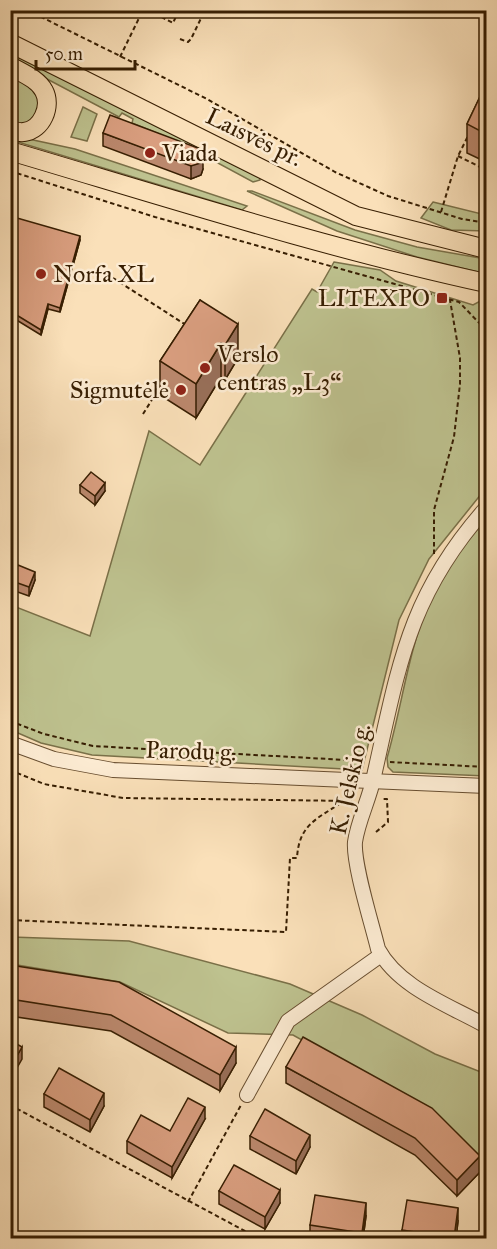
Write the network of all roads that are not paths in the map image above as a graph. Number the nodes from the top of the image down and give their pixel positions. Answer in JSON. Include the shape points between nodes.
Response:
{"nodes":[{"id":1,"x":10,"y":43,"type":"edge"},
{"id":2,"x":10,"y":66,"type":"edge"},
{"id":3,"x":10,"y":130,"type":"edge"},
{"id":4,"x":10,"y":151,"type":"edge"},
{"id":5,"x":486,"y":249,"type":"edge"},
{"id":6,"x":486,"y":283,"type":"edge"},
{"id":7,"x":486,"y":508,"type":"edge"},
{"id":8,"x":10,"y":743,"type":"edge"},
{"id":9,"x":373,"y":781,"type":"junction"},
{"id":10,"x":486,"y":786,"type":"edge"},
{"id":11,"x":381,"y":955,"type":"junction"},
{"id":12,"x":486,"y":1026,"type":"edge"},
{"id":13,"x":247,"y":1095,"type":"road end"}],
"edges":[{"from":1,"to":5,"type":"main road","name":"Laisvės pr.","via":[[356,216]]},
{"from":2,"to":3,"type":"main road","via":[[37,82],[47,103],[45,114],[33,129],[24,133]]},
{"from":4,"to":6,"type":"main road","via":[[299,238]]},
{"from":7,"to":9,"type":"street","name":"K. Jelskio g.","via":[[444,560],[413,621]]},
{"from":8,"to":9,"type":"street","name":"Parodų g.","via":[[30,752],[113,770]]},
{"from":9,"to":10,"type":"street","name":"Parodų g."},
{"from":9,"to":11,"type":"street","name":"K. Jelskio g.","via":[[355,842]]},
{"from":11,"to":12,"type":"street","name":"K. Jelskio g.","via":[[400,978]]},
{"from":11,"to":13,"type":"street","via":[[288,1021]]}]}
